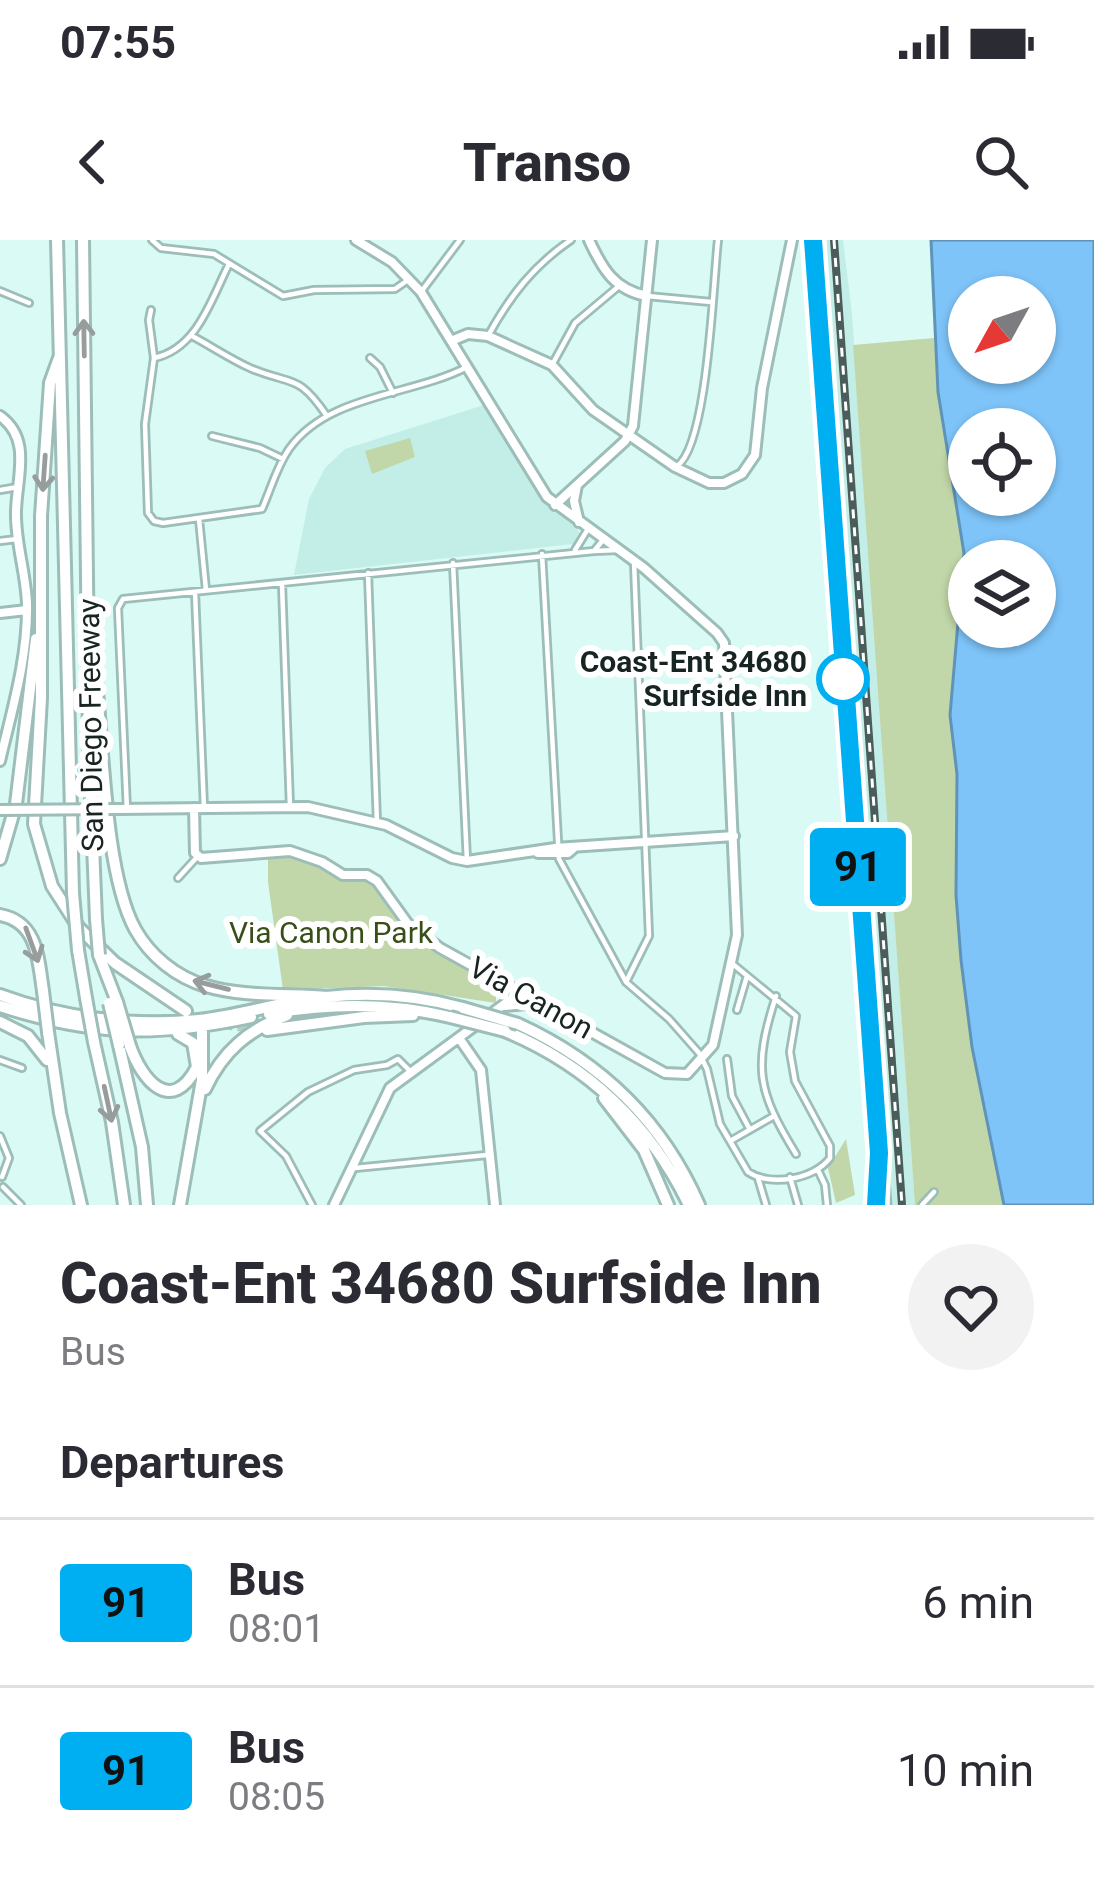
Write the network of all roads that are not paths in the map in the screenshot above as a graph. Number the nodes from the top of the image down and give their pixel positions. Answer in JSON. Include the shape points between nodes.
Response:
{"nodes":[{"id":1,"x":57,"y":240,"type":"edge"},
{"id":2,"x":83,"y":240,"type":"edge"},
{"id":3,"x":356,"y":240,"type":"edge"},
{"id":4,"x":460,"y":240,"type":"edge"},
{"id":5,"x":571,"y":240,"type":"edge"},
{"id":6,"x":589,"y":240,"type":"edge"},
{"id":7,"x":652,"y":240,"type":"edge"},
{"id":8,"x":718,"y":240,"type":"edge"},
{"id":9,"x":792,"y":240,"type":"edge"},
{"id":10,"x":812,"y":240,"type":"edge"},
{"id":11,"x":154,"y":243,"type":"edge"},
{"id":12,"x":229,"y":263,"type":"junction"},
{"id":13,"x":410,"y":280,"type":"junction"},
{"id":14,"x":619,"y":286,"type":"junction"},
{"id":15,"x":0,"y":292,"type":"edge"},
{"id":16,"x":421,"y":292,"type":"junction"},
{"id":17,"x":647,"y":296,"type":"junction"},
{"id":18,"x":711,"y":302,"type":"junction"},
{"id":19,"x":28,"y":303,"type":"dead end"},
{"id":20,"x":151,"y":310,"type":"dead end"},
{"id":21,"x":192,"y":335,"type":"junction"},
{"id":22,"x":488,"y":335,"type":"junction"},
{"id":23,"x":451,"y":341,"type":"junction"},
{"id":24,"x":59,"y":358,"type":"junction"},
{"id":25,"x":154,"y":358,"type":"junction"},
{"id":26,"x":370,"y":358,"type":"dead end"},
{"id":27,"x":551,"y":364,"type":"junction"},
{"id":28,"x":466,"y":368,"type":"junction"},
{"id":29,"x":393,"y":393,"type":"junction"},
{"id":30,"x":0,"y":416,"type":"edge"},
{"id":31,"x":327,"y":416,"type":"junction"},
{"id":32,"x":630,"y":434,"type":"junction"},
{"id":33,"x":212,"y":436,"type":"dead end"},
{"id":34,"x":283,"y":459,"type":"junction"},
{"id":35,"x":675,"y":467,"type":"junction"},
{"id":36,"x":577,"y":485,"type":"junction"},
{"id":37,"x":18,"y":487,"type":"junction"},
{"id":38,"x":0,"y":490,"type":"edge"},
{"id":39,"x":544,"y":492,"type":"junction"},
{"id":40,"x":566,"y":494,"type":"junction"},
{"id":41,"x":555,"y":505,"type":"junction"},
{"id":42,"x":199,"y":519,"type":"junction"},
{"id":43,"x":584,"y":526,"type":"junction"},
{"id":44,"x":17,"y":539,"type":"junction"},
{"id":45,"x":603,"y":540,"type":"junction"},
{"id":46,"x":0,"y":541,"type":"edge"},
{"id":47,"x":574,"y":550,"type":"junction"},
{"id":48,"x":594,"y":550,"type":"junction"},
{"id":49,"x":618,"y":550,"type":"junction"},
{"id":50,"x":542,"y":554,"type":"junction"},
{"id":51,"x":634,"y":561,"type":"junction"},
{"id":52,"x":453,"y":563,"type":"junction"},
{"id":53,"x":368,"y":573,"type":"junction"},
{"id":54,"x":281,"y":582,"type":"junction"},
{"id":55,"x":206,"y":590,"type":"junction"},
{"id":56,"x":195,"y":591,"type":"junction"},
{"id":57,"x":42,"y":601,"type":"junction"},
{"id":58,"x":27,"y":610,"type":"junction"},
{"id":59,"x":0,"y":613,"type":"edge"},
{"id":60,"x":88,"y":614,"type":"junction"},
{"id":61,"x":0,"y":761,"type":"edge"},
{"id":62,"x":290,"y":806,"type":"junction"},
{"id":63,"x":199,"y":808,"type":"junction"},
{"id":64,"x":0,"y":810,"type":"edge"},
{"id":65,"x":122,"y":810,"type":"junction"},
{"id":66,"x":377,"y":823,"type":"junction"},
{"id":67,"x":734,"y":836,"type":"junction"},
{"id":68,"x":644,"y":843,"type":"junction"},
{"id":69,"x":556,"y":851,"type":"junction"},
{"id":70,"x":198,"y":856,"type":"junction"},
{"id":71,"x":0,"y":859,"type":"edge"},
{"id":72,"x":466,"y":861,"type":"junction"},
{"id":73,"x":178,"y":878,"type":"dead end"},
{"id":74,"x":0,"y":915,"type":"edge"},
{"id":75,"x":730,"y":963,"type":"junction"},
{"id":76,"x":748,"y":974,"type":"junction"},
{"id":77,"x":491,"y":976,"type":"junction"},
{"id":78,"x":626,"y":982,"type":"junction"},
{"id":79,"x":522,"y":992,"type":"junction"},
{"id":80,"x":0,"y":995,"type":"edge"},
{"id":81,"x":776,"y":996,"type":"junction"},
{"id":82,"x":327,"y":997,"type":"junction"},
{"id":83,"x":543,"y":1003,"type":"junction"},
{"id":84,"x":0,"y":1006,"type":"edge"},
{"id":85,"x":504,"y":1006,"type":"junction"},
{"id":86,"x":301,"y":1010,"type":"junction"},
{"id":87,"x":737,"y":1010,"type":"dead end"},
{"id":88,"x":187,"y":1011,"type":"dead end"},
{"id":89,"x":451,"y":1017,"type":"junction"},
{"id":90,"x":0,"y":1022,"type":"edge"},
{"id":91,"x":202,"y":1023,"type":"junction"},
{"id":92,"x":267,"y":1030,"type":"tunnel mouth"},
{"id":93,"x":144,"y":1033,"type":"junction"},
{"id":94,"x":459,"y":1038,"type":"junction"},
{"id":95,"x":124,"y":1046,"type":"junction"},
{"id":96,"x":727,"y":1059,"type":"dead end"},
{"id":97,"x":0,"y":1060,"type":"edge"},
{"id":98,"x":702,"y":1060,"type":"junction"},
{"id":99,"x":22,"y":1069,"type":"dead end"},
{"id":100,"x":411,"y":1072,"type":"junction"},
{"id":101,"x":587,"y":1076,"type":"junction"},
{"id":102,"x":56,"y":1090,"type":"junction"},
{"id":103,"x":199,"y":1102,"type":"junction"},
{"id":104,"x":774,"y":1116,"type":"junction"},
{"id":105,"x":749,"y":1128,"type":"junction"},
{"id":106,"x":0,"y":1136,"type":"edge"},
{"id":107,"x":730,"y":1142,"type":"junction"},
{"id":108,"x":796,"y":1154,"type":"dead end"},
{"id":109,"x":491,"y":1155,"type":"junction"},
{"id":110,"x":350,"y":1165,"type":"junction"},
{"id":111,"x":818,"y":1170,"type":"junction"},
{"id":112,"x":1,"y":1176,"type":"edge"},
{"id":113,"x":790,"y":1177,"type":"junction"},
{"id":114,"x":758,"y":1178,"type":"junction"},
{"id":115,"x":1,"y":1188,"type":"edge"},
{"id":116,"x":934,"y":1192,"type":"dead end"},
{"id":117,"x":21,"y":1205,"type":"edge"},
{"id":118,"x":81,"y":1205,"type":"edge"},
{"id":119,"x":124,"y":1205,"type":"edge"},
{"id":120,"x":147,"y":1205,"type":"edge"},
{"id":121,"x":180,"y":1205,"type":"edge"},
{"id":122,"x":312,"y":1205,"type":"edge"},
{"id":123,"x":334,"y":1205,"type":"edge"},
{"id":124,"x":495,"y":1205,"type":"edge"},
{"id":125,"x":668,"y":1205,"type":"edge"},
{"id":126,"x":688,"y":1205,"type":"edge"},
{"id":127,"x":703,"y":1205,"type":"edge"},
{"id":128,"x":766,"y":1205,"type":"edge"},
{"id":129,"x":798,"y":1205,"type":"edge"},
{"id":130,"x":827,"y":1205,"type":"edge"},
{"id":131,"x":881,"y":1205,"type":"edge"},
{"id":132,"x":922,"y":1205,"type":"edge"}],
"edges":[{"from":1,"to":24,"type":"highway","name":"San Diego Freeway"},
{"from":60,"to":2,"type":"highway","name":"San Diego Freeway","one_way":true},
{"from":3,"to":13,"type":"main road"},
{"from":4,"to":16,"type":"street"},
{"from":5,"to":22,"type":"street","via":[[542,260]]},
{"from":6,"to":14,"type":"main road"},
{"from":7,"to":17,"type":"main road"},
{"from":8,"to":18,"type":"street"},
{"from":9,"to":35,"type":"main road","via":[[755,455],[724,483]]},
{"from":10,"to":131,"type":"main road"},
{"from":11,"to":12,"type":"street"},
{"from":12,"to":13,"type":"street","via":[[284,296],[395,289]]},
{"from":12,"to":21,"type":"street"},
{"from":13,"to":16,"type":"main road"},
{"from":14,"to":17,"type":"main road"},
{"from":14,"to":27,"type":"street","via":[[575,323]]},
{"from":15,"to":19,"type":"street"},
{"from":16,"to":23,"type":"main road"},
{"from":17,"to":18,"type":"street"},
{"from":17,"to":32,"type":"main road"},
{"from":18,"to":35,"type":"street","via":[[700,417],[688,457]]},
{"from":20,"to":25,"type":"street"},
{"from":21,"to":25,"type":"street"},
{"from":21,"to":31,"type":"street","via":[[256,371],[292,379]]},
{"from":22,"to":23,"type":"main road"},
{"from":22,"to":27,"type":"main road"},
{"from":23,"to":28,"type":"main road"},
{"from":24,"to":57,"type":"highway","one_way":true,"via":[[50,383]]},
{"from":24,"to":119,"type":"highway","name":"San Diego Freeway","one_way":true,"bridge":true,"via":[[77,950]]},
{"from":25,"to":42,"type":"street","via":[[145,424],[148,513],[154,520]]},
{"from":26,"to":29,"type":"street"},
{"from":27,"to":32,"type":"main road","via":[[593,410]]},
{"from":28,"to":29,"type":"street"},
{"from":28,"to":39,"type":"main road"},
{"from":29,"to":31,"type":"street"},
{"from":30,"to":37,"type":"main road","via":[[21,445]]},
{"from":31,"to":34,"type":"street"},
{"from":32,"to":35,"type":"main road"},
{"from":32,"to":36,"type":"main road"},
{"from":33,"to":34,"type":"street"},
{"from":34,"to":42,"type":"street","via":[[262,509]]},
{"from":36,"to":40,"type":"main road"},
{"from":36,"to":43,"type":"main road","via":[[574,510]]},
{"from":37,"to":38,"type":"street"},
{"from":37,"to":44,"type":"main road"},
{"from":39,"to":40,"type":"main road"},
{"from":39,"to":41,"type":"main road"},
{"from":40,"to":41,"type":"main road"},
{"from":41,"to":43,"type":"main road"},
{"from":42,"to":55,"type":"street"},
{"from":43,"to":45,"type":"main road"},
{"from":43,"to":47,"type":"street"},
{"from":44,"to":46,"type":"street"},
{"from":44,"to":58,"type":"main road"},
{"from":45,"to":48,"type":"street"},
{"from":45,"to":49,"type":"main road"},
{"from":47,"to":48,"type":"street"},
{"from":47,"to":50,"type":"street"},
{"from":48,"to":49,"type":"street"},
{"from":49,"to":51,"type":"main road"},
{"from":50,"to":52,"type":"street"},
{"from":50,"to":69,"type":"street"},
{"from":51,"to":67,"type":"main road","via":[[724,644]]},
{"from":51,"to":68,"type":"street"},
{"from":52,"to":53,"type":"street"},
{"from":52,"to":72,"type":"street"},
{"from":53,"to":54,"type":"street"},
{"from":53,"to":66,"type":"street"},
{"from":54,"to":55,"type":"street"},
{"from":54,"to":62,"type":"street"},
{"from":55,"to":56,"type":"street"},
{"from":56,"to":63,"type":"street"},
{"from":56,"to":65,"type":"street","via":[[119,603]]},
{"from":57,"to":71,"type":"highway","via":[[16,804]]},
{"from":57,"to":88,"type":"highway","via":[[33,805],[47,875],[95,946]]},
{"from":58,"to":59,"type":"main road"},
{"from":58,"to":61,"type":"main road"},
{"from":82,"to":60,"type":"highway","one_way":true,"via":[[211,988],[174,971],[136,930],[113,842]]},
{"from":60,"to":95,"type":"highway","name":"San Diego Freeway","bridge":true,"via":[[96,919]]},
{"from":62,"to":63,"type":"main road"},
{"from":62,"to":66,"type":"main road"},
{"from":63,"to":65,"type":"main road"},
{"from":63,"to":70,"type":"main road"},
{"from":64,"to":65,"type":"main road","bridge":true},
{"from":66,"to":72,"type":"main road"},
{"from":67,"to":68,"type":"main road"},
{"from":67,"to":75,"type":"main road","via":[[738,919]]},
{"from":68,"to":69,"type":"main road"},
{"from":68,"to":78,"type":"street","via":[[649,936]]},
{"from":69,"to":72,"type":"main road"},
{"from":69,"to":78,"type":"street"},
{"from":70,"to":73,"type":"street"},
{"from":70,"to":77,"type":"main road","name":"Via Canon","via":[[290,851],[343,874],[367,875],[421,934]]},
{"from":74,"to":102,"type":"highway","one_way":true,"bridge":true,"via":[[30,934]]},
{"from":75,"to":76,"type":"street"},
{"from":75,"to":98,"type":"main road","via":[[713,1045]]},
{"from":76,"to":81,"type":"street"},
{"from":76,"to":87,"type":"street"},
{"from":77,"to":79,"type":"main road","name":"Via Canon"},
{"from":77,"to":85,"type":"main road"},
{"from":78,"to":98,"type":"street"},
{"from":79,"to":83,"type":"main road","name":"Via Canon"},
{"from":79,"to":85,"type":"main road"},
{"from":80,"to":91,"type":"highway","via":[[121,1021]]},
{"from":81,"to":104,"type":"street","via":[[760,1045]]},
{"from":81,"to":111,"type":"street","via":[[796,1016],[795,1081],[830,1140]]},
{"from":82,"to":91,"type":"highway"},
{"from":82,"to":127,"type":"highway","bridge":true,"via":[[463,1008],[561,1045],[616,1084],[665,1134]]},
{"from":83,"to":85,"type":"main road"},
{"from":83,"to":98,"type":"main road","name":"Via Canon","via":[[665,1073],[687,1073]]},
{"from":84,"to":93,"type":"highway"},
{"from":85,"to":94,"type":"main road"},
{"from":86,"to":89,"type":"highway","via":[[398,1007]]},
{"from":86,"to":91,"type":"highway"},
{"from":86,"to":103,"type":"highway","via":[[238,1041]]},
{"from":89,"to":92,"type":"highway","via":[[364,1017]]},
{"from":89,"to":101,"type":"highway","bridge":true,"via":[[505,1031]]},
{"from":90,"to":102,"type":"highway","via":[[37,1043]]},
{"from":91,"to":93,"type":"highway"},
{"from":91,"to":103,"type":"highway"},
{"from":93,"to":95,"type":"highway","via":[[190,1039],[196,1067],[186,1083],[152,1085]]},
{"from":94,"to":100,"type":"main road"},
{"from":94,"to":109,"type":"main road","via":[[481,1070]]},
{"from":95,"to":120,"type":"highway","name":"San Diego Freeway"},
{"from":96,"to":105,"type":"street","via":[[732,1096]]},
{"from":97,"to":99,"type":"street"},
{"from":98,"to":107,"type":"street"},
{"from":100,"to":110,"type":"main road","via":[[385,1094]]},
{"from":100,"to":122,"type":"street","via":[[400,1059],[363,1067],[305,1094],[260,1131],[286,1156]]},
{"from":101,"to":125,"type":"highway","via":[[644,1150]]},
{"from":101,"to":126,"type":"highway","via":[[646,1135]]},
{"from":102,"to":118,"type":"highway"},
{"from":103,"to":121,"type":"highway"},
{"from":104,"to":105,"type":"street"},
{"from":104,"to":108,"type":"street"},
{"from":105,"to":107,"type":"street"},
{"from":106,"to":112,"type":"street","via":[[9,1158]]},
{"from":107,"to":114,"type":"street"},
{"from":109,"to":110,"type":"street"},
{"from":109,"to":124,"type":"main road"},
{"from":110,"to":123,"type":"main road"},
{"from":111,"to":113,"type":"street"},
{"from":111,"to":130,"type":"street"},
{"from":112,"to":115,"type":"street"},
{"from":113,"to":114,"type":"street"},
{"from":113,"to":129,"type":"street"},
{"from":114,"to":128,"type":"street"},
{"from":115,"to":117,"type":"street"},
{"from":116,"to":132,"type":"street"}]}
